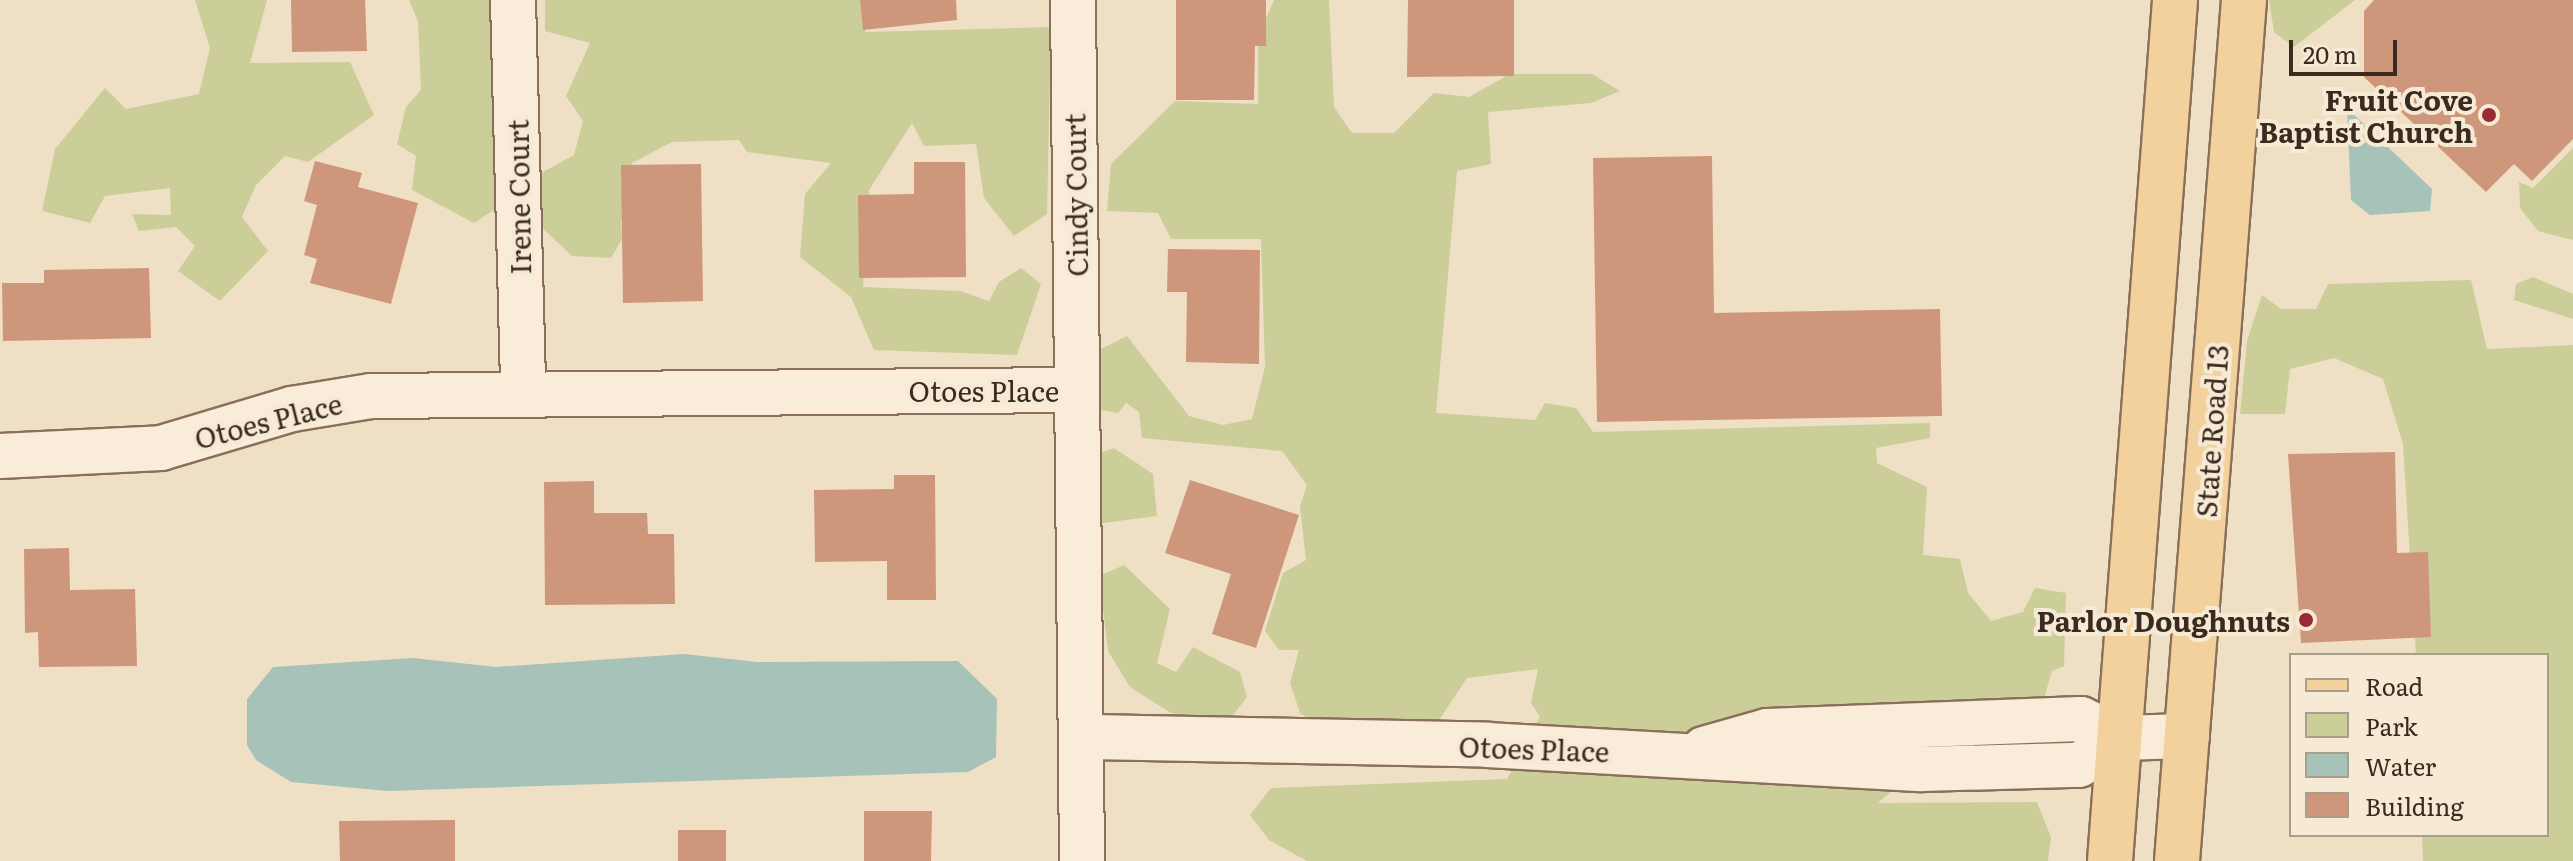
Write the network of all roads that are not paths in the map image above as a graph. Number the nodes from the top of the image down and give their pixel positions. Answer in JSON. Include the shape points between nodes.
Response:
{"nodes":[{"id":1,"x":513,"y":0,"type":"edge"},
{"id":2,"x":1073,"y":0,"type":"edge"},
{"id":3,"x":2175,"y":0,"type":"edge"},
{"id":4,"x":2244,"y":0,"type":"edge"},
{"id":5,"x":1077,"y":390,"type":"junction"},
{"id":6,"x":523,"y":394,"type":"junction"},
{"id":7,"x":0,"y":456,"type":"edge"},
{"id":8,"x":2187,"y":736,"type":"junction"},
{"id":9,"x":1086,"y":737,"type":"junction"},
{"id":10,"x":2120,"y":738,"type":"junction"},
{"id":11,"x":1082,"y":861,"type":"edge"},
{"id":12,"x":2110,"y":861,"type":"edge"},
{"id":13,"x":2177,"y":861,"type":"edge"}],
"edges":[{"from":1,"to":6,"type":"street","name":"Irene Court"},
{"from":2,"to":5,"type":"street","name":"Cindy Court"},
{"from":3,"to":10,"type":"main road"},
{"from":4,"to":8,"type":"main road","name":"State Road 13"},
{"from":5,"to":6,"type":"street","name":"Otoes Place"},
{"from":5,"to":9,"type":"street","name":"Otoes Place"},
{"from":6,"to":7,"type":"street","name":"Otoes Place","via":[[371,396],[292,409],[161,448]]},
{"from":8,"to":10,"type":"street"},
{"from":8,"to":13,"type":"main road","name":"State Road 13"},
{"from":9,"to":10,"type":"street","name":"Otoes Place","via":[[1686,754],[1906,769],[2079,765]]},
{"from":9,"to":11,"type":"street"},
{"from":10,"to":12,"type":"main road"}]}
